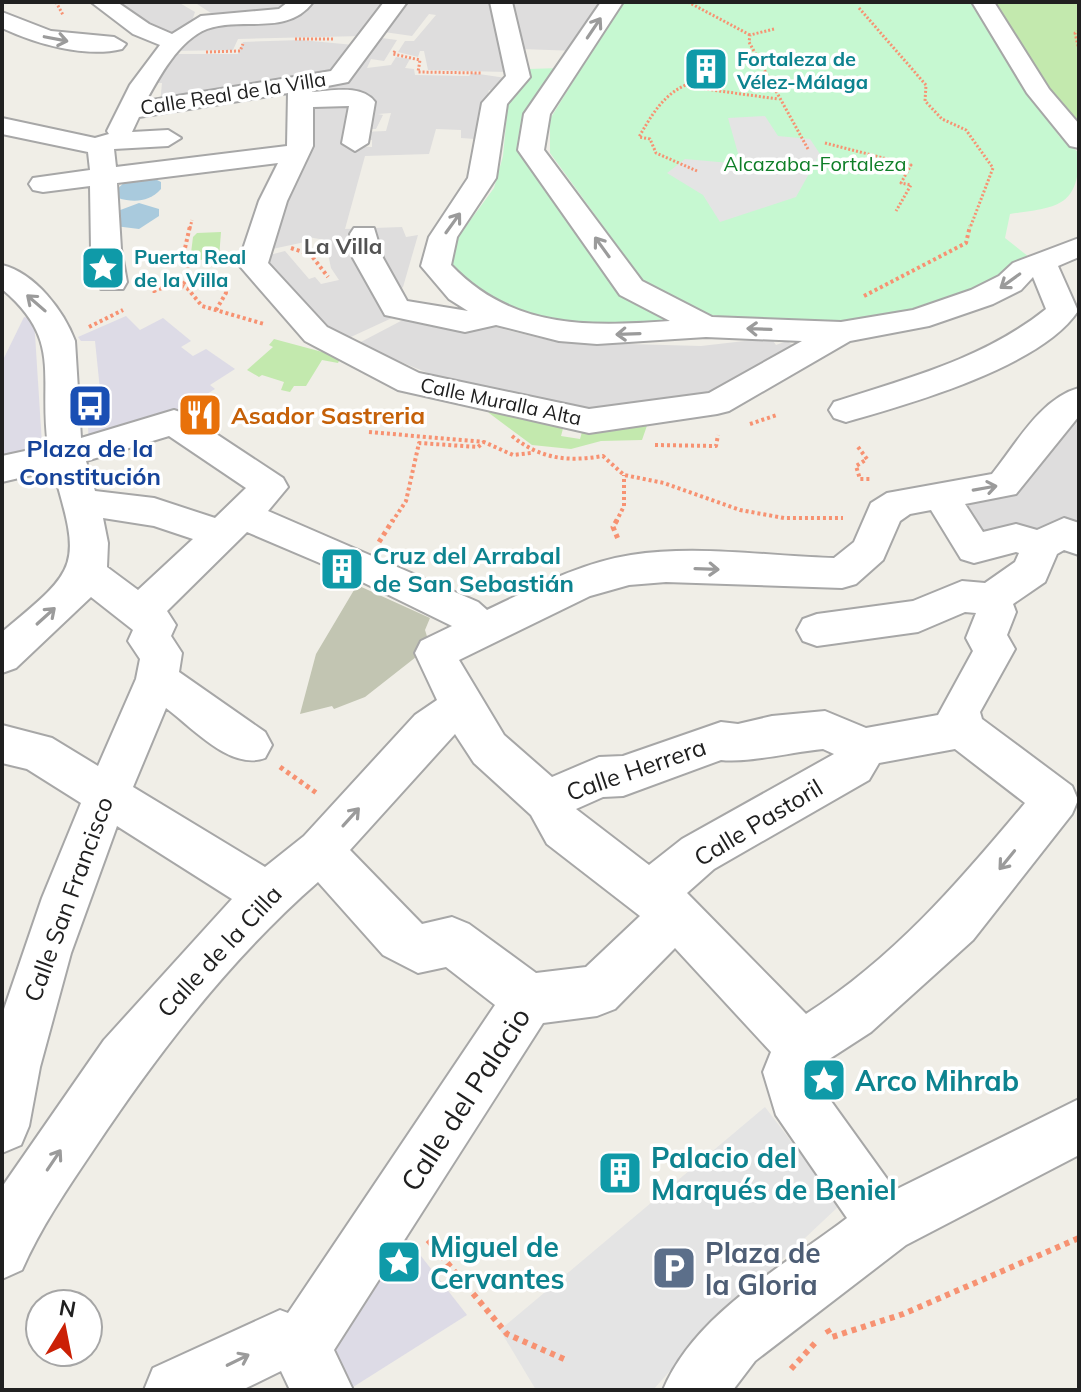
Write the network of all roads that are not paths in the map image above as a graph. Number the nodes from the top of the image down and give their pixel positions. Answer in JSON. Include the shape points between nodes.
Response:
{"nodes":[{"id":1,"x":102,"y":2,"type":"edge"},
{"id":2,"x":187,"y":2,"type":"edge"},
{"id":3,"x":302,"y":2,"type":"edge"},
{"id":4,"x":396,"y":2,"type":"edge"},
{"id":5,"x":501,"y":2,"type":"edge"},
{"id":6,"x":612,"y":2,"type":"edge"},
{"id":7,"x":983,"y":2,"type":"edge"},
{"id":8,"x":2,"y":19,"type":"edge"},
{"id":9,"x":201,"y":23,"type":"junction"},
{"id":10,"x":141,"y":29,"type":"junction"},
{"id":11,"x":174,"y":43,"type":"junction"},
{"id":12,"x":114,"y":44,"type":"junction"},
{"id":13,"x":301,"y":92,"type":"junction"},
{"id":14,"x":129,"y":110,"type":"junction"},
{"id":15,"x":2,"y":126,"type":"edge"},
{"id":16,"x":168,"y":138,"type":"dead end"},
{"id":17,"x":1079,"y":140,"type":"edge"},
{"id":18,"x":355,"y":143,"type":"dead end"},
{"id":19,"x":109,"y":144,"type":"junction"},
{"id":20,"x":296,"y":153,"type":"junction"},
{"id":21,"x":104,"y":177,"type":"junction"},
{"id":22,"x":43,"y":184,"type":"dead end"},
{"id":23,"x":364,"y":234,"type":"dead end"},
{"id":24,"x":1079,"y":247,"type":"edge"},
{"id":25,"x":1041,"y":261,"type":"junction"},
{"id":26,"x":2,"y":274,"type":"edge"},
{"id":27,"x":117,"y":287,"type":"road end"},
{"id":28,"x":492,"y":316,"type":"junction"},
{"id":29,"x":706,"y":327,"type":"junction"},
{"id":30,"x":841,"y":332,"type":"junction"},
{"id":31,"x":1079,"y":399,"type":"edge"},
{"id":32,"x":846,"y":410,"type":"dead end"},
{"id":33,"x":66,"y":455,"type":"junction"},
{"id":34,"x":2,"y":469,"type":"edge"},
{"id":35,"x":941,"y":496,"type":"junction"},
{"id":36,"x":82,"y":505,"type":"junction"},
{"id":37,"x":233,"y":525,"type":"junction"},
{"id":38,"x":1079,"y":541,"type":"edge"},
{"id":39,"x":1041,"y":545,"type":"junction"},
{"id":40,"x":86,"y":572,"type":"junction"},
{"id":41,"x":991,"y":599,"type":"junction"},
{"id":42,"x":140,"y":613,"type":"junction"},
{"id":43,"x":482,"y":630,"type":"junction"},
{"id":44,"x":817,"y":630,"type":"dead end"},
{"id":45,"x":2,"y":656,"type":"edge"},
{"id":46,"x":157,"y":679,"type":"junction"},
{"id":47,"x":461,"y":706,"type":"junction"},
{"id":48,"x":962,"y":729,"type":"junction"},
{"id":49,"x":2,"y":744,"type":"edge"},
{"id":50,"x":250,"y":745,"type":"road end"},
{"id":51,"x":865,"y":747,"type":"junction"},
{"id":52,"x":108,"y":792,"type":"junction"},
{"id":53,"x":1068,"y":797,"type":"edge"},
{"id":54,"x":547,"y":801,"type":"junction"},
{"id":55,"x":334,"y":835,"type":"junction"},
{"id":56,"x":268,"y":895,"type":"junction"},
{"id":57,"x":662,"y":905,"type":"junction"},
{"id":58,"x":529,"y":999,"type":"junction"},
{"id":59,"x":802,"y":1047,"type":"junction"},
{"id":60,"x":2,"y":1126,"type":"edge"},
{"id":61,"x":1079,"y":1126,"type":"edge"},
{"id":62,"x":5,"y":1218,"type":"edge"},
{"id":63,"x":886,"y":1225,"type":"junction"},
{"id":64,"x":312,"y":1369,"type":"edge"},
{"id":65,"x":175,"y":1390,"type":"edge"},
{"id":66,"x":694,"y":1390,"type":"edge"}],
"edges":[{"from":1,"to":10,"type":"street"},
{"from":2,"to":9,"type":"street","via":[[201,11]]},
{"from":3,"to":9,"type":"street","via":[[285,15]]},
{"from":4,"to":13,"type":"street","name":"Calle Real de la Villa","via":[[339,77]]},
{"from":28,"to":5,"type":"street","one_way":true,"via":[[451,288],[436,266],[443,237],[482,178],[495,103],[518,77]]},
{"from":29,"to":6,"type":"street","one_way":true,"via":[[631,288],[531,150],[537,114]]},
{"from":7,"to":17,"type":"street","via":[[1039,93]]},
{"from":8,"to":12,"type":"street","one_way":true,"via":[[30,34],[84,45]]},
{"from":9,"to":11,"type":"street"},
{"from":10,"to":11,"type":"street"},
{"from":10,"to":12,"type":"street"},
{"from":11,"to":12,"type":"street"},
{"from":11,"to":14,"type":"street","via":[[147,74]]},
{"from":13,"to":14,"type":"street","name":"Calle Real de la Villa"},
{"from":13,"to":18,"type":"street","via":[[362,102]]},
{"from":13,"to":20,"type":"street","via":[[302,137]]},
{"from":14,"to":19,"type":"street"},
{"from":15,"to":19,"type":"street"},
{"from":16,"to":19,"type":"street"},
{"from":19,"to":21,"type":"street"},
{"from":20,"to":21,"type":"street"},
{"from":20,"to":30,"type":"street","name":"Calle Muralla Alta","via":[[273,201],[253,264],[316,334],[410,382],[589,421],[717,403]]},
{"from":21,"to":22,"type":"street"},
{"from":21,"to":27,"type":"street","via":[[105,268]]},
{"from":23,"to":28,"type":"street","via":[[368,258],[396,308],[465,322]]},
{"from":24,"to":25,"type":"street"},
{"from":25,"to":30,"type":"street","one_way":true,"via":[[982,297],[918,319]]},
{"from":25,"to":32,"type":"street","via":[[1062,311],[1039,333],[968,370]]},
{"from":33,"to":26,"type":"street","one_way":true,"via":[[59,341],[46,311]]},
{"from":29,"to":28,"type":"street","one_way":true,"via":[[616,335]]},
{"from":30,"to":29,"type":"street","one_way":true},
{"from":35,"to":31,"type":"street","one_way":true,"via":[[1003,485],[1058,415]]},
{"from":33,"to":34,"type":"street"},
{"from":33,"to":36,"type":"street"},
{"from":33,"to":37,"type":"street","via":[[174,422],[270,487]]},
{"from":35,"to":39,"type":"street","via":[[974,549],[1016,538]]},
{"from":43,"to":35,"type":"street","one_way":true,"via":[[579,584],[629,570],[842,573],[870,550],[884,513],[900,502]]},
{"from":36,"to":37,"type":"street","via":[[118,503]]},
{"from":36,"to":40,"type":"street","via":[[90,559]]},
{"from":37,"to":42,"type":"street"},
{"from":37,"to":43,"type":"street","via":[[362,565],[381,562],[464,613]]},
{"from":38,"to":39,"type":"street","via":[[1064,532]]},
{"from":39,"to":41,"type":"street","via":[[1031,571]]},
{"from":40,"to":42,"type":"street"},
{"from":45,"to":40,"type":"street","one_way":true},
{"from":41,"to":44,"type":"street","via":[[962,596],[918,616]]},
{"from":41,"to":48,"type":"street","via":[[996,612],[986,638],[995,649],[959,711]]},
{"from":42,"to":46,"type":"street","via":[[156,625],[148,641],[162,653]]},
{"from":43,"to":47,"type":"street","via":[[435,653]]},
{"from":46,"to":50,"type":"street"},
{"from":46,"to":52,"type":"street","name":"Calle San Francisco"},
{"from":47,"to":54,"type":"street","via":[[489,749]]},
{"from":55,"to":47,"type":"street","name":"Calle de la Cilla","one_way":true,"via":[[430,728]]},
{"from":48,"to":51,"type":"street"},
{"from":48,"to":53,"type":"street"},
{"from":49,"to":52,"type":"street","via":[[37,752]]},
{"from":51,"to":54,"type":"street","name":"Calle Herrera","via":[[825,730],[721,741],[623,776],[599,777]]},
{"from":51,"to":57,"type":"street","name":"Calle Pastoril","via":[[853,766],[698,854]]},
{"from":52,"to":56,"type":"street"},
{"from":52,"to":60,"type":"street","name":"Calle San Francisco","via":[[48,940],[16,1048]]},
{"from":53,"to":59,"type":"street","one_way":true,"via":[[956,923],[853,1014]]},
{"from":54,"to":57,"type":"street","via":[[563,829]]},
{"from":55,"to":56,"type":"street","name":"Calle de la Cilla"},
{"from":55,"to":58,"type":"street","via":[[400,938],[418,949],[452,941]]},
{"from":62,"to":56,"type":"street","name":"Calle de la Cilla","one_way":true,"via":[[123,1059]]},
{"from":57,"to":58,"type":"street","name":"Calle del Palacio","via":[[597,991]]},
{"from":57,"to":59,"type":"street"},
{"from":58,"to":64,"type":"street","name":"Calle del Palacio","via":[[398,1201]]},
{"from":59,"to":63,"type":"street","via":[[789,1072],[795,1096]]},
{"from":61,"to":63,"type":"street"},
{"from":63,"to":66,"type":"street","via":[[734,1340]]},
{"from":65,"to":64,"type":"street","one_way":true,"via":[[280,1340]]}]}
